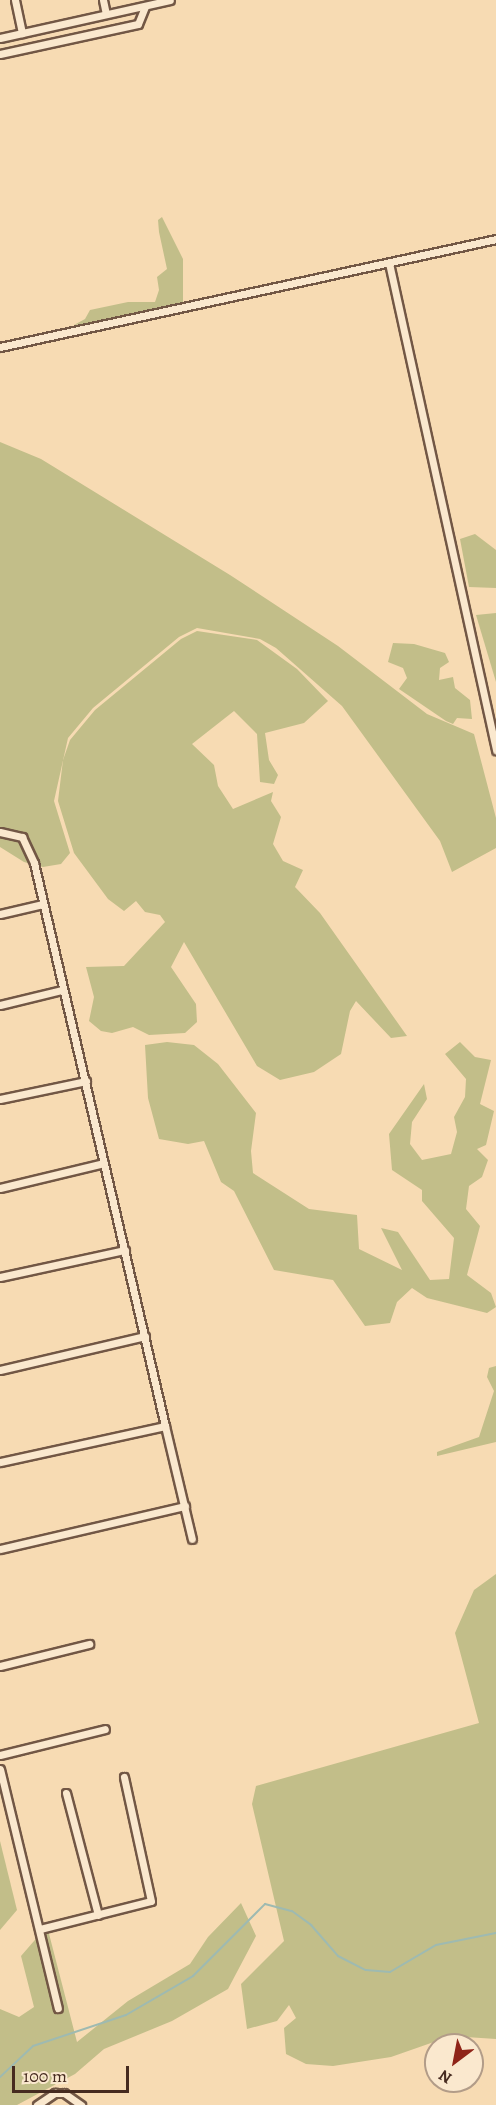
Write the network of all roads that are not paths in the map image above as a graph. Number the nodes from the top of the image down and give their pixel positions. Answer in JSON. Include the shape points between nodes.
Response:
{"nodes":[{"id":1,"x":15,"y":0,"type":"edge"},
{"id":2,"x":103,"y":0,"type":"edge"},
{"id":3,"x":170,"y":0,"type":"edge"},
{"id":4,"x":145,"y":7,"type":"junction"},
{"id":5,"x":106,"y":14,"type":"junction"},
{"id":6,"x":64,"y":23,"type":"junction"},
{"id":7,"x":22,"y":33,"type":"junction"},
{"id":8,"x":0,"y":38,"type":"edge"},
{"id":9,"x":68,"y":39,"type":"junction"},
{"id":10,"x":0,"y":54,"type":"edge"},
{"id":11,"x":496,"y":239,"type":"edge"},
{"id":12,"x":389,"y":263,"type":"junction"},
{"id":13,"x":0,"y":346,"type":"edge"},
{"id":14,"x":496,"y":750,"type":"edge"},
{"id":15,"x":0,"y":832,"type":"edge"},
{"id":16,"x":43,"y":904,"type":"junction"},
{"id":17,"x":0,"y":914,"type":"edge"},
{"id":18,"x":62,"y":990,"type":"junction"},
{"id":19,"x":0,"y":1005,"type":"edge"},
{"id":20,"x":86,"y":1081,"type":"junction"},
{"id":21,"x":0,"y":1099,"type":"edge"},
{"id":22,"x":104,"y":1163,"type":"junction"},
{"id":23,"x":0,"y":1188,"type":"edge"},
{"id":24,"x":125,"y":1250,"type":"junction"},
{"id":25,"x":0,"y":1277,"type":"edge"},
{"id":26,"x":145,"y":1336,"type":"junction"},
{"id":27,"x":0,"y":1370,"type":"edge"},
{"id":28,"x":165,"y":1426,"type":"junction"},
{"id":29,"x":0,"y":1462,"type":"edge"},
{"id":30,"x":185,"y":1506,"type":"junction"},
{"id":31,"x":192,"y":1539,"type":"dead end"},
{"id":32,"x":0,"y":1550,"type":"edge"},
{"id":33,"x":89,"y":1644,"type":"dead end"},
{"id":34,"x":0,"y":1666,"type":"edge"},
{"id":35,"x":105,"y":1729,"type":"dead end"},
{"id":36,"x":0,"y":1755,"type":"edge"},
{"id":37,"x":0,"y":1769,"type":"edge"},
{"id":38,"x":124,"y":1777,"type":"dead end"},
{"id":39,"x":66,"y":1793,"type":"dead end"},
{"id":40,"x":99,"y":1915,"type":"junction"},
{"id":41,"x":40,"y":1929,"type":"junction"},
{"id":42,"x":58,"y":2008,"type":"dead end"},
{"id":43,"x":37,"y":2105,"type":"edge"},
{"id":44,"x":81,"y":2105,"type":"edge"}],
"edges":[{"from":1,"to":7,"type":"street"},
{"from":2,"to":5,"type":"street"},
{"from":3,"to":4,"type":"street"},
{"from":4,"to":5,"type":"street"},
{"from":4,"to":9,"type":"street","via":[[138,24]]},
{"from":5,"to":6,"type":"street"},
{"from":6,"to":7,"type":"street"},
{"from":6,"to":9,"type":"street"},
{"from":7,"to":8,"type":"street"},
{"from":9,"to":10,"type":"street"},
{"from":11,"to":12,"type":"street"},
{"from":12,"to":13,"type":"street"},
{"from":12,"to":14,"type":"street"},
{"from":15,"to":16,"type":"street","via":[[22,837],[34,863]]},
{"from":16,"to":17,"type":"street"},
{"from":16,"to":18,"type":"street"},
{"from":18,"to":19,"type":"street"},
{"from":18,"to":20,"type":"street"},
{"from":20,"to":21,"type":"street"},
{"from":20,"to":22,"type":"street"},
{"from":22,"to":23,"type":"street"},
{"from":22,"to":24,"type":"street"},
{"from":24,"to":25,"type":"street"},
{"from":24,"to":26,"type":"street"},
{"from":26,"to":27,"type":"street"},
{"from":26,"to":28,"type":"street"},
{"from":28,"to":29,"type":"street"},
{"from":28,"to":30,"type":"street"},
{"from":30,"to":31,"type":"street"},
{"from":30,"to":32,"type":"street"},
{"from":33,"to":34,"type":"street"},
{"from":35,"to":36,"type":"street"},
{"from":37,"to":41,"type":"street"},
{"from":38,"to":40,"type":"street","via":[[151,1901]]},
{"from":39,"to":40,"type":"street"},
{"from":40,"to":41,"type":"street"},
{"from":41,"to":42,"type":"street"},
{"from":43,"to":44,"type":"street","via":[[55,2093],[64,2093]]}]}
